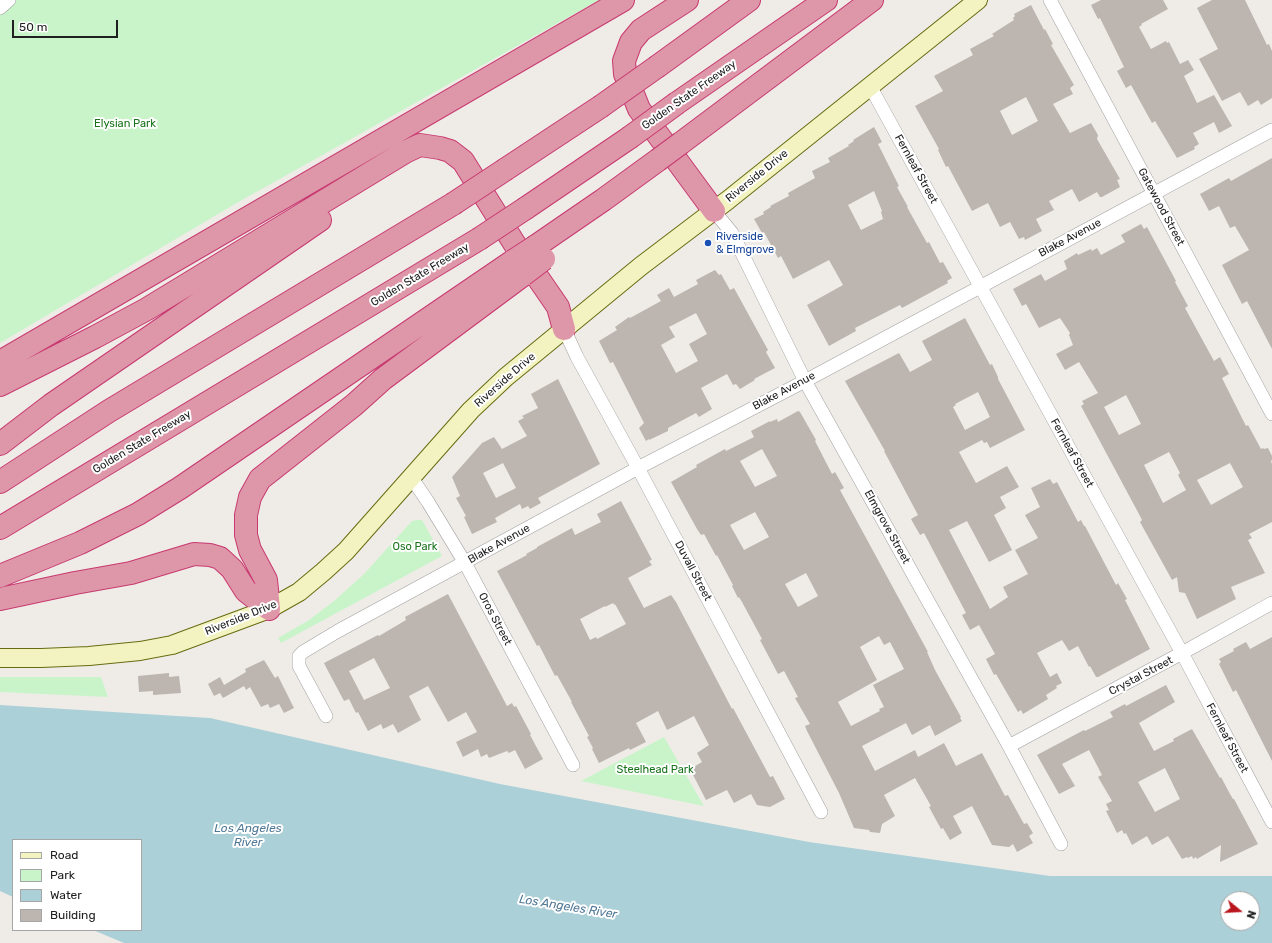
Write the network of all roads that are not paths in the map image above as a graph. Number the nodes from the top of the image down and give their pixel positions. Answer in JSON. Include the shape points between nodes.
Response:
{"nodes":[{"id":1,"x":9,"y":0,"type":"edge"},
{"id":2,"x":623,"y":0,"type":"edge"},
{"id":3,"x":687,"y":0,"type":"edge"},
{"id":4,"x":749,"y":0,"type":"edge"},
{"id":5,"x":826,"y":0,"type":"edge"},
{"id":6,"x":872,"y":0,"type":"edge"},
{"id":7,"x":978,"y":0,"type":"edge"},
{"id":8,"x":1050,"y":0,"type":"edge"},
{"id":9,"x":0,"y":8,"type":"edge"},
{"id":10,"x":870,"y":86,"type":"junction"},
{"id":11,"x":1272,"y":130,"type":"edge"},
{"id":12,"x":433,"y":147,"type":"junction"},
{"id":13,"x":1154,"y":193,"type":"junction"},
{"id":14,"x":714,"y":211,"type":"junction"},
{"id":15,"x":518,"y":268,"type":"junction"},
{"id":16,"x":981,"y":286,"type":"junction"},
{"id":17,"x":564,"y":330,"type":"junction"},
{"id":18,"x":0,"y":362,"type":"edge"},
{"id":19,"x":805,"y":381,"type":"junction"},
{"id":20,"x":0,"y":385,"type":"edge"},
{"id":21,"x":1272,"y":414,"type":"edge"},
{"id":22,"x":0,"y":444,"type":"edge"},
{"id":23,"x":638,"y":468,"type":"junction"},
{"id":24,"x":411,"y":477,"type":"junction"},
{"id":25,"x":0,"y":482,"type":"edge"},
{"id":26,"x":0,"y":528,"type":"edge"},
{"id":27,"x":465,"y":563,"type":"junction"},
{"id":28,"x":0,"y":576,"type":"edge"},
{"id":29,"x":0,"y":599,"type":"edge"},
{"id":30,"x":1272,"y":603,"type":"edge"},
{"id":31,"x":269,"y":610,"type":"junction"},
{"id":32,"x":1182,"y":654,"type":"junction"},
{"id":33,"x":0,"y":658,"type":"edge"},
{"id":34,"x":326,"y":716,"type":"dead end"},
{"id":35,"x":1009,"y":746,"type":"junction"},
{"id":36,"x":573,"y":765,"type":"dead end"},
{"id":37,"x":821,"y":812,"type":"dead end"},
{"id":38,"x":1272,"y":822,"type":"edge"},
{"id":39,"x":1061,"y":844,"type":"dead end"}],
"edges":[{"from":1,"to":9,"type":"street"},
{"from":2,"to":18,"type":"highway"},
{"from":3,"to":14,"type":"highway","via":[[641,30],[631,42],[624,61],[625,74],[638,109]]},
{"from":4,"to":25,"type":"highway","bridge":true,"via":[[600,107],[453,204],[109,411]]},
{"from":5,"to":26,"type":"highway","name":"Golden State Freeway","bridge":true,"via":[[479,239]]},
{"from":6,"to":15,"type":"highway","bridge":true,"via":[[603,200]]},
{"from":7,"to":10,"type":"main road","name":"Riverside Drive"},
{"from":8,"to":13,"type":"street","name":"Gatewood Street"},
{"from":10,"to":14,"type":"main road","name":"Riverside Drive"},
{"from":10,"to":16,"type":"street","name":"Fernleaf Street"},
{"from":11,"to":13,"type":"street","name":"Blake Avenue"},
{"from":12,"to":17,"type":"highway","via":[[450,151],[463,161],[558,307]]},
{"from":12,"to":20,"type":"highway","via":[[420,145],[405,152],[147,309]]},
{"from":12,"to":22,"type":"highway","via":[[371,185],[51,405]]},
{"from":13,"to":16,"type":"street","name":"Blake Avenue"},
{"from":13,"to":21,"type":"street","name":"Gatewood Street"},
{"from":14,"to":17,"type":"main road","name":"Riverside Drive"},
{"from":14,"to":19,"type":"street","name":"Elmgrove Street","via":[[732,233]]},
{"from":15,"to":28,"type":"highway","via":[[138,514],[80,543]]},
{"from":15,"to":31,"type":"highway","via":[[342,415],[260,479],[250,497],[246,515],[246,535],[250,550],[266,580]]},
{"from":16,"to":19,"type":"street","name":"Blake Avenue"},
{"from":16,"to":32,"type":"street","name":"Fernleaf Street"},
{"from":17,"to":23,"type":"street","name":"Duvall Street"},
{"from":17,"to":24,"type":"main road","name":"Riverside Drive","via":[[506,377],[471,410]]},
{"from":19,"to":23,"type":"street","name":"Blake Avenue"},
{"from":19,"to":35,"type":"street","name":"Elmgrove Street"},
{"from":23,"to":27,"type":"street","name":"Blake Avenue"},
{"from":23,"to":37,"type":"street","name":"Duvall Street"},
{"from":24,"to":27,"type":"street","name":"Oros Street"},
{"from":24,"to":31,"type":"main road","name":"Riverside Drive","via":[[346,551],[299,592]]},
{"from":27,"to":34,"type":"street","name":"Blake Avenue","via":[[338,631],[299,656],[299,666]]},
{"from":27,"to":36,"type":"street","name":"Oros Street"},
{"from":29,"to":31,"type":"highway","via":[[131,573],[194,554],[220,558],[232,569],[246,591]]},
{"from":30,"to":32,"type":"street","name":"Crystal Street"},
{"from":31,"to":33,"type":"main road","name":"Riverside Drive","via":[[172,645],[140,652],[48,658]]},
{"from":32,"to":35,"type":"street","name":"Crystal Street"},
{"from":32,"to":38,"type":"street","name":"Fernleaf Street"},
{"from":35,"to":39,"type":"street","name":"Elmgrove Street"}]}
